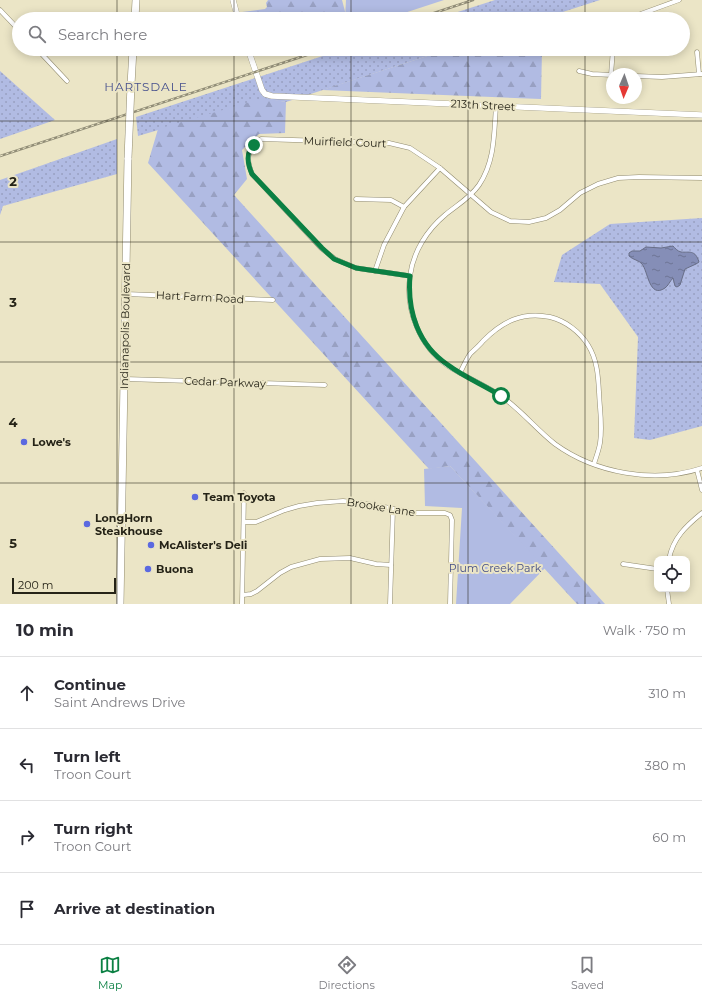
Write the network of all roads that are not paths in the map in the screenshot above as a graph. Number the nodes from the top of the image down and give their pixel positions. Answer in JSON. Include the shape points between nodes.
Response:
{"nodes":[{"id":1,"x":136,"y":0,"type":"edge"},
{"id":2,"x":233,"y":0,"type":"edge"},
{"id":3,"x":679,"y":0,"type":"edge"},
{"id":4,"x":0,"y":10,"type":"edge"},
{"id":5,"x":135,"y":12,"type":"edge"},
{"id":6,"x":236,"y":12,"type":"edge"},
{"id":7,"x":646,"y":12,"type":"edge"},
{"id":8,"x":12,"y":23,"type":"edge"},
{"id":9,"x":697,"y":52,"type":"dead end"},
{"id":10,"x":44,"y":56,"type":"edge"},
{"id":11,"x":133,"y":56,"type":"edge"},
{"id":12,"x":250,"y":56,"type":"edge"},
{"id":13,"x":613,"y":56,"type":"edge"},
{"id":14,"x":612,"y":68,"type":"edge"},
{"id":15,"x":579,"y":71,"type":"dead end"},
{"id":16,"x":700,"y":74,"type":"edge"},
{"id":17,"x":606,"y":75,"type":"edge"},
{"id":18,"x":642,"y":76,"type":"edge"},
{"id":19,"x":67,"y":81,"type":"dead end"},
{"id":20,"x":496,"y":106,"type":"junction"},
{"id":21,"x":702,"y":115,"type":"edge"},
{"id":22,"x":440,"y":168,"type":"junction"},
{"id":23,"x":702,"y":178,"type":"edge"},
{"id":24,"x":470,"y":195,"type":"junction"},
{"id":25,"x":356,"y":199,"type":"dead end"},
{"id":26,"x":404,"y":207,"type":"junction"},
{"id":27,"x":375,"y":271,"type":"junction"},
{"id":28,"x":410,"y":276,"type":"junction"},
{"id":29,"x":126,"y":294,"type":"junction"},
{"id":30,"x":273,"y":300,"type":"dead end"},
{"id":31,"x":460,"y":373,"type":"junction"},
{"id":32,"x":125,"y":379,"type":"junction"},
{"id":33,"x":325,"y":385,"type":"dead end"},
{"id":34,"x":594,"y":464,"type":"junction"},
{"id":35,"x":702,"y":468,"type":"edge"},
{"id":36,"x":697,"y":470,"type":"junction"},
{"id":37,"x":702,"y":490,"type":"edge"},
{"id":38,"x":244,"y":493,"type":"dead end"},
{"id":39,"x":393,"y":509,"type":"junction"},
{"id":40,"x":702,"y":513,"type":"edge"},
{"id":41,"x":244,"y":522,"type":"junction"},
{"id":42,"x":670,"y":556,"type":"edge"},
{"id":43,"x":623,"y":564,"type":"dead end"},
{"id":44,"x":391,"y":565,"type":"junction"},
{"id":45,"x":654,"y":569,"type":"edge"},
{"id":46,"x":667,"y":592,"type":"edge"},
{"id":47,"x":243,"y":595,"type":"junction"},
{"id":48,"x":120,"y":604,"type":"edge"},
{"id":49,"x":242,"y":604,"type":"edge"},
{"id":50,"x":390,"y":604,"type":"edge"},
{"id":51,"x":450,"y":604,"type":"edge"},
{"id":52,"x":669,"y":604,"type":"edge"}],
"edges":[{"from":1,"to":5,"type":"highway"},
{"from":2,"to":6,"type":"street"},
{"from":3,"to":7,"type":"street"},
{"from":4,"to":8,"type":"street"},
{"from":9,"to":16,"type":"street"},
{"from":10,"to":19,"type":"street"},
{"from":11,"to":29,"type":"highway","name":"Indianapolis Boulevard","bridge":true},
{"from":12,"to":20,"type":"street","name":"213th Street","via":[[260,86],[265,94],[272,96]]},
{"from":13,"to":14,"type":"street"},
{"from":15,"to":17,"type":"street"},
{"from":16,"to":18,"type":"street"},
{"from":20,"to":21,"type":"street","name":"213th Street"},
{"from":20,"to":24,"type":"street","via":[[491,157],[484,177]]},
{"from":22,"to":24,"type":"street","name":"Muirfield Court"},
{"from":22,"to":26,"type":"street"},
{"from":22,"to":27,"type":"street","name":"Muirfield Court","via":[[410,148],[389,143],[261,139],[252,147],[248,165],[252,174],[322,248],[334,259],[345,264]]},
{"from":23,"to":24,"type":"street","name":"Muirfield Court","via":[[618,178],[580,193],[546,218],[529,222],[510,221],[491,212]]},
{"from":24,"to":28,"type":"street","via":[[436,223],[427,235],[417,252]]},
{"from":25,"to":26,"type":"street","via":[[390,200]]},
{"from":26,"to":27,"type":"street","via":[[384,245]]},
{"from":27,"to":28,"type":"street"},
{"from":28,"to":31,"type":"street","via":[[410,305],[415,324],[435,355]]},
{"from":29,"to":30,"type":"street","name":"Hart Farm Road"},
{"from":29,"to":32,"type":"highway","name":"Indianapolis Boulevard"},
{"from":31,"to":34,"type":"street","via":[[501,396],[555,444],[570,454]]},
{"from":31,"to":34,"type":"street","via":[[470,354],[492,332],[521,316],[542,315],[569,325],[588,345],[597,369],[601,433]]},
{"from":32,"to":33,"type":"street","name":"Cedar Parkway"},
{"from":32,"to":48,"type":"highway","name":"Indianapolis Boulevard"},
{"from":34,"to":36,"type":"street","via":[[638,474],[665,475]]},
{"from":35,"to":36,"type":"street"},
{"from":36,"to":37,"type":"street"},
{"from":38,"to":41,"type":"street"},
{"from":39,"to":41,"type":"street","name":"Brooke Lane","via":[[357,502],[327,502],[292,508],[256,522]]},
{"from":39,"to":44,"type":"street"},
{"from":39,"to":51,"type":"street","name":"Brooke Lane","via":[[450,515]]},
{"from":40,"to":42,"type":"street","via":[[680,532]]},
{"from":41,"to":47,"type":"street"},
{"from":43,"to":45,"type":"street"},
{"from":44,"to":47,"type":"street","via":[[350,558],[305,562],[280,573],[257,591]]},
{"from":44,"to":50,"type":"street"},
{"from":46,"to":52,"type":"street"},
{"from":47,"to":49,"type":"street"}]}
